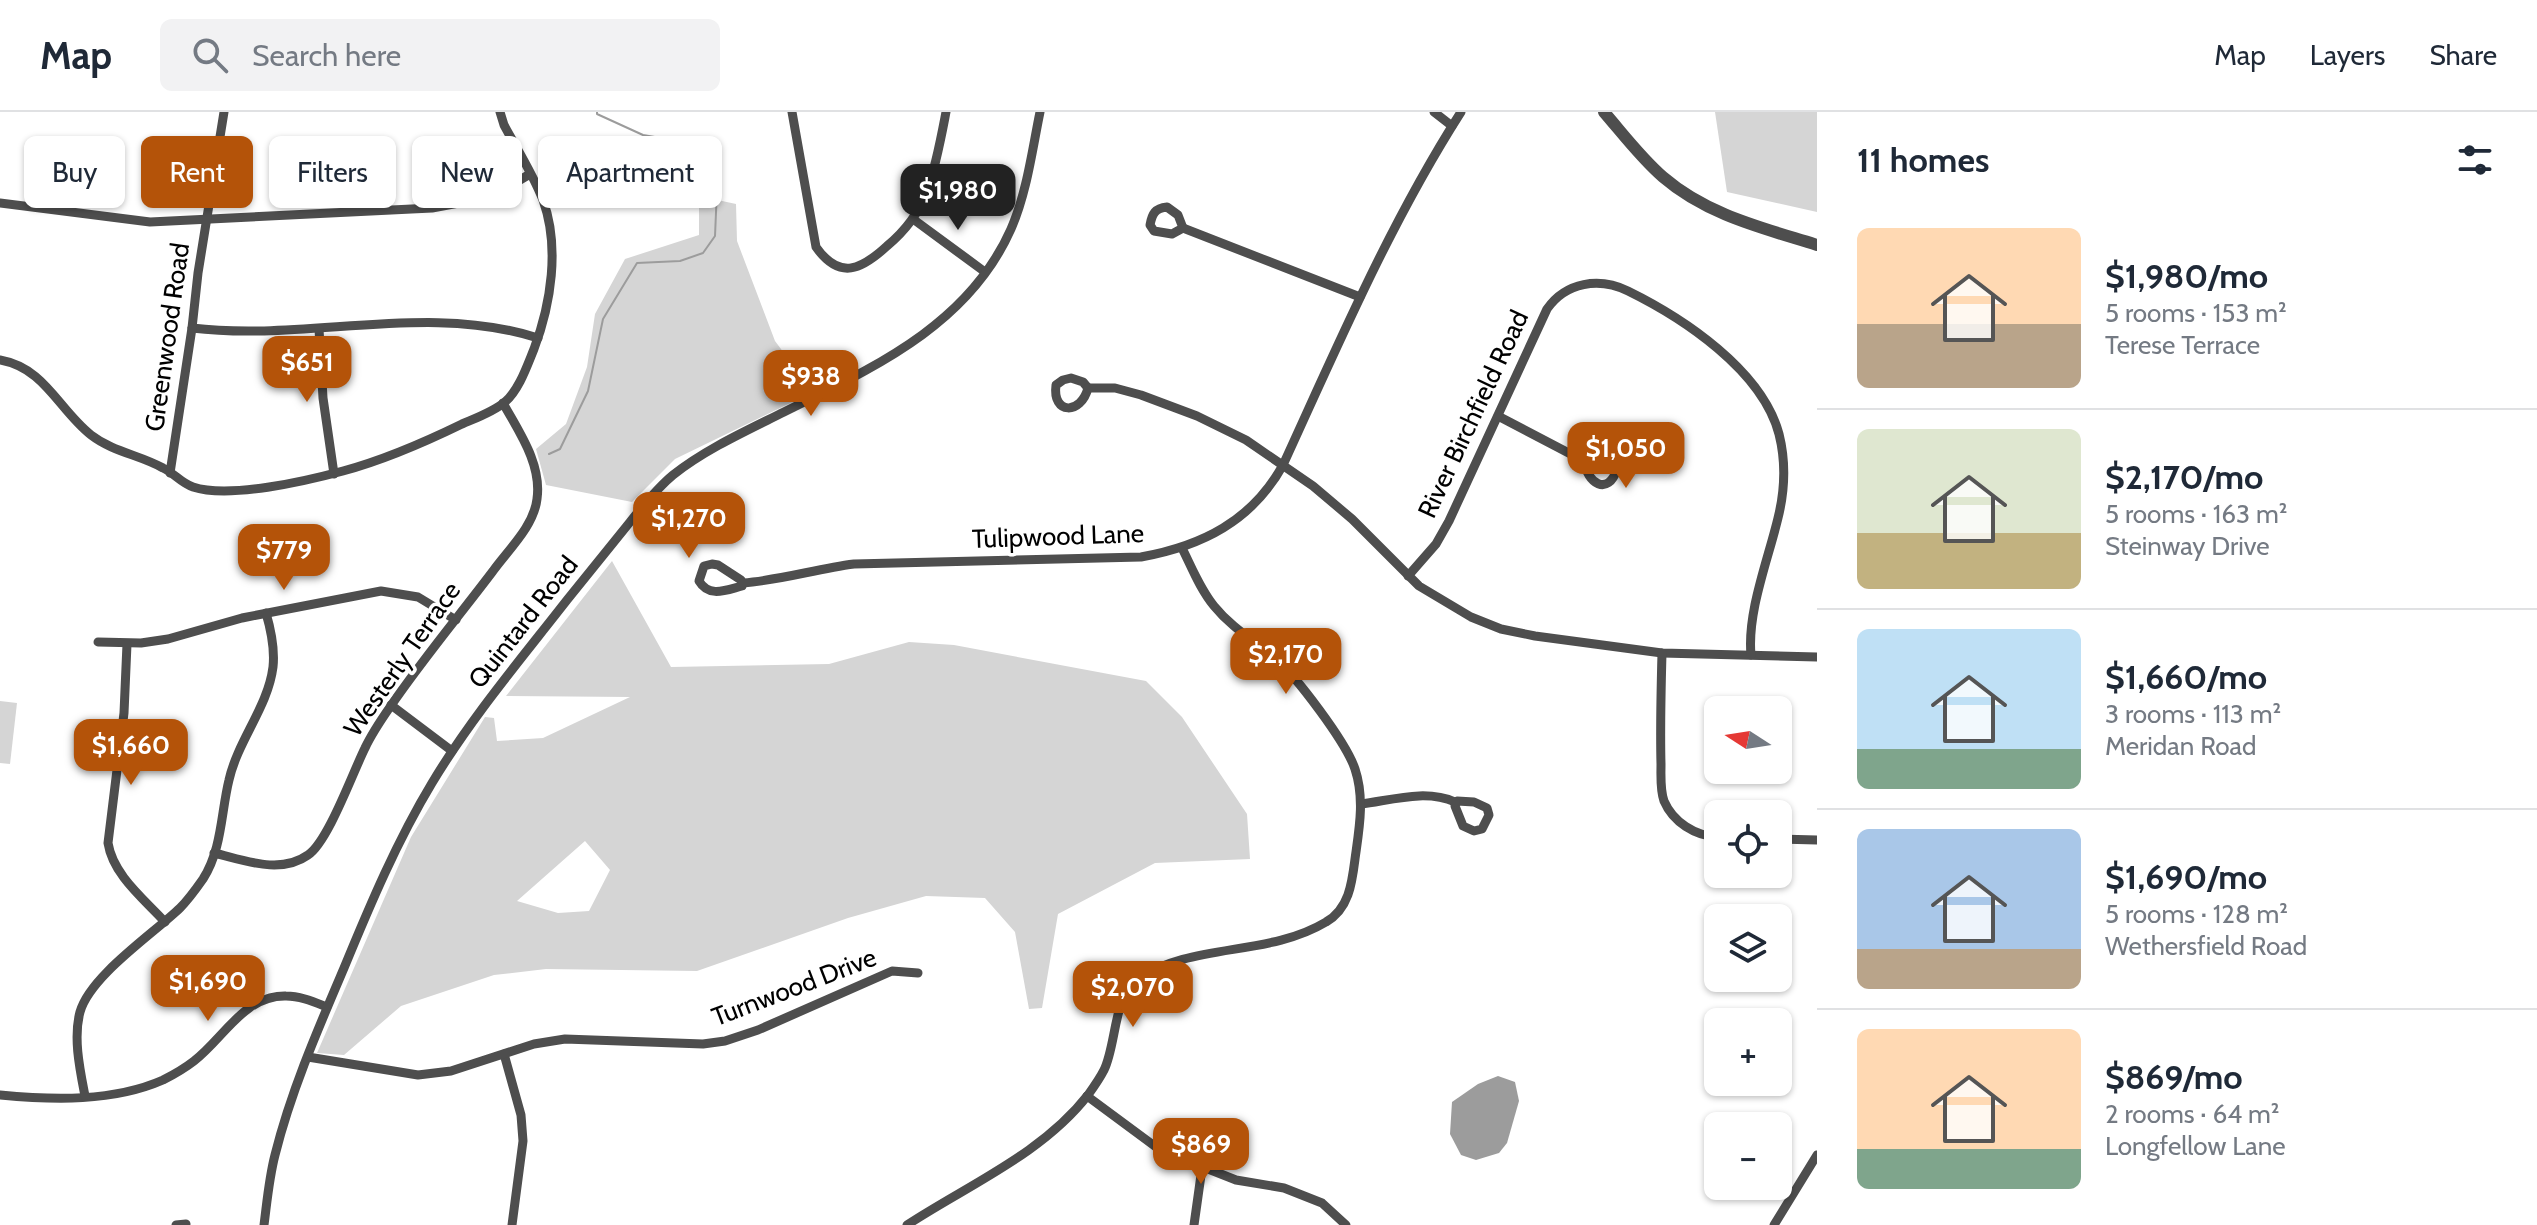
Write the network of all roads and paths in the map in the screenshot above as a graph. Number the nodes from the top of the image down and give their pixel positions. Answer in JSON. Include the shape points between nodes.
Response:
{"nodes":[{"id":1,"x":224,"y":112,"type":"edge"},
{"id":2,"x":500,"y":112,"type":"edge"},
{"id":3,"x":792,"y":112,"type":"edge"},
{"id":4,"x":946,"y":112,"type":"edge"},
{"id":5,"x":1040,"y":112,"type":"edge"},
{"id":6,"x":1434,"y":112,"type":"edge"},
{"id":7,"x":1461,"y":112,"type":"edge"},
{"id":8,"x":1604,"y":112,"type":"edge"},
{"id":9,"x":1452,"y":126,"type":"junction"},
{"id":10,"x":530,"y":174,"type":"junction"},
{"id":11,"x":0,"y":203,"type":"edge"},
{"id":12,"x":206,"y":219,"type":"junction"},
{"id":13,"x":913,"y":219,"type":"junction"},
{"id":14,"x":1183,"y":228,"type":"dead end"},
{"id":15,"x":1817,"y":245,"type":"edge"},
{"id":16,"x":985,"y":272,"type":"junction"},
{"id":17,"x":1360,"y":297,"type":"junction"},
{"id":18,"x":192,"y":328,"type":"junction"},
{"id":19,"x":319,"y":329,"type":"junction"},
{"id":20,"x":538,"y":338,"type":"junction"},
{"id":21,"x":0,"y":360,"type":"edge"},
{"id":22,"x":1088,"y":388,"type":"dead end"},
{"id":23,"x":503,"y":403,"type":"junction"},
{"id":24,"x":1498,"y":416,"type":"junction"},
{"id":25,"x":1584,"y":461,"type":"dead end"},
{"id":26,"x":1283,"y":465,"type":"junction"},
{"id":27,"x":170,"y":473,"type":"junction"},
{"id":28,"x":334,"y":474,"type":"junction"},
{"id":29,"x":1182,"y":548,"type":"junction"},
{"id":30,"x":1408,"y":576,"type":"junction"},
{"id":31,"x":743,"y":583,"type":"dead end"},
{"id":32,"x":266,"y":613,"type":"junction"},
{"id":33,"x":456,"y":620,"type":"junction"},
{"id":34,"x":98,"y":642,"type":"dead end"},
{"id":35,"x":127,"y":644,"type":"junction"},
{"id":36,"x":1662,"y":653,"type":"junction"},
{"id":37,"x":1751,"y":655,"type":"junction"},
{"id":38,"x":1817,"y":657,"type":"edge"},
{"id":39,"x":391,"y":705,"type":"junction"},
{"id":40,"x":452,"y":751,"type":"junction"},
{"id":41,"x":1455,"y":802,"type":"dead end"},
{"id":42,"x":1361,"y":804,"type":"junction"},
{"id":43,"x":1704,"y":835,"type":"edge"},
{"id":44,"x":1792,"y":839,"type":"edge"},
{"id":45,"x":1817,"y":840,"type":"edge"},
{"id":46,"x":214,"y":853,"type":"junction"},
{"id":47,"x":165,"y":922,"type":"junction"},
{"id":48,"x":918,"y":973,"type":"dead end"},
{"id":49,"x":327,"y":1007,"type":"junction"},
{"id":50,"x":504,"y":1054,"type":"junction"},
{"id":51,"x":308,"y":1057,"type":"junction"},
{"id":52,"x":0,"y":1095,"type":"edge"},
{"id":53,"x":85,"y":1096,"type":"junction"},
{"id":54,"x":1087,"y":1096,"type":"junction"},
{"id":55,"x":1817,"y":1155,"type":"edge"},
{"id":56,"x":1202,"y":1168,"type":"junction"},
{"id":57,"x":186,"y":1224,"type":"edge"},
{"id":58,"x":176,"y":1225,"type":"edge"},
{"id":59,"x":264,"y":1225,"type":"edge"},
{"id":60,"x":512,"y":1225,"type":"edge"},
{"id":61,"x":907,"y":1225,"type":"edge"},
{"id":62,"x":1194,"y":1225,"type":"edge"},
{"id":63,"x":1346,"y":1225,"type":"edge"},
{"id":64,"x":1774,"y":1225,"type":"edge"}],
"edges":[{"from":1,"to":12,"type":"street","name":"Greenwood Road"},
{"from":2,"to":10,"type":"street"},
{"from":3,"to":13,"type":"street","via":[[811,231],[822,256],[840,267],[859,267]]},
{"from":4,"to":13,"type":"street","via":[[927,192]]},
{"from":5,"to":16,"type":"street","name":"Quintard Road","via":[[1020,204]]},
{"from":6,"to":9,"type":"street"},
{"from":7,"to":9,"type":"street","name":"Tulipwood Lane"},
{"from":8,"to":15,"type":"street","via":[[1647,161],[1690,197],[1751,225]]},
{"from":9,"to":17,"type":"street","name":"Tulipwood Lane"},
{"from":10,"to":12,"type":"street","via":[[491,197],[432,208]]},
{"from":10,"to":20,"type":"street","via":[[545,206],[551,239],[549,288]]},
{"from":11,"to":12,"type":"street","via":[[129,221]]},
{"from":12,"to":18,"type":"street","name":"Greenwood Road"},
{"from":13,"to":16,"type":"street"},
{"from":14,"to":17,"type":"street"},
{"from":16,"to":40,"type":"street","name":"Quintard Road","via":[[952,310],[895,355],[673,475],[603,554]]},
{"from":17,"to":26,"type":"street","name":"Tulipwood Lane"},
{"from":18,"to":19,"type":"street"},
{"from":18,"to":27,"type":"street","name":"Greenwood Road"},
{"from":19,"to":20,"type":"street","via":[[455,322]]},
{"from":19,"to":28,"type":"street"},
{"from":20,"to":23,"type":"street"},
{"from":21,"to":27,"type":"street","via":[[36,375],[94,438]]},
{"from":22,"to":26,"type":"street","via":[[1115,388],[1197,416]]},
{"from":23,"to":28,"type":"street","via":[[421,444]]},
{"from":23,"to":33,"type":"street","name":"Westerly Terrace","via":[[528,449],[537,498],[525,528]]},
{"from":24,"to":25,"type":"street"},
{"from":24,"to":30,"type":"street","name":"River Birchfield Road","via":[[1436,544]]},
{"from":24,"to":37,"type":"street","name":"River Birchfield Road","via":[[1552,301],[1581,284],[1624,289],[1694,330],[1725,356],[1769,410],[1784,466]]},
{"from":26,"to":29,"type":"street","name":"Tulipwood Lane","via":[[1271,487],[1248,510]]},
{"from":26,"to":30,"type":"street","via":[[1352,519]]},
{"from":27,"to":28,"type":"street","via":[[212,491]]},
{"from":29,"to":31,"type":"street","name":"Tulipwood Lane","via":[[1141,557],[854,564]]},
{"from":29,"to":42,"type":"street","via":[[1214,606],[1287,669],[1341,741],[1356,771]]},
{"from":30,"to":36,"type":"street","via":[[1441,601],[1501,629]]},
{"from":32,"to":33,"type":"street","via":[[391,591],[418,597]]},
{"from":32,"to":35,"type":"street","via":[[168,639]]},
{"from":32,"to":46,"type":"street","via":[[272,669],[232,770]]},
{"from":33,"to":39,"type":"street","name":"Westerly Terrace"},
{"from":34,"to":35,"type":"street"},
{"from":35,"to":47,"type":"street","via":[[108,843],[119,872]]},
{"from":36,"to":37,"type":"street"},
{"from":36,"to":43,"type":"street","via":[[1662,793],[1671,813]]},
{"from":37,"to":38,"type":"street"},
{"from":39,"to":40,"type":"street"},
{"from":39,"to":46,"type":"street","name":"Westerly Terrace","via":[[308,856],[265,865]]},
{"from":40,"to":49,"type":"street","name":"Quintard Road","via":[[407,830]]},
{"from":41,"to":42,"type":"street","via":[[1423,795]]},
{"from":42,"to":54,"type":"street","via":[[1351,884],[1341,909],[1309,930],[1166,963],[1132,983],[1119,1007],[1105,1069]]},
{"from":44,"to":45,"type":"street"},
{"from":46,"to":47,"type":"street","via":[[204,877]]},
{"from":47,"to":53,"type":"street","via":[[94,987],[80,1012]]},
{"from":48,"to":50,"type":"street","name":"Turnwood Drive","via":[[892,971],[725,1041],[565,1039]]},
{"from":49,"to":51,"type":"street","name":"Quintard Road"},
{"from":49,"to":53,"type":"street","via":[[287,996],[255,1002],[194,1061],[166,1079],[117,1094]]},
{"from":50,"to":51,"type":"street","name":"Turnwood Drive","via":[[418,1075]]},
{"from":50,"to":60,"type":"street","via":[[523,1141]]},
{"from":51,"to":59,"type":"street","name":"Quintard Road","via":[[274,1156]]},
{"from":52,"to":53,"type":"street"},
{"from":54,"to":56,"type":"street","via":[[1160,1150]]},
{"from":54,"to":61,"type":"street","via":[[1043,1142]]},
{"from":55,"to":64,"type":"street"},
{"from":56,"to":62,"type":"street"},
{"from":56,"to":63,"type":"street","via":[[1322,1203]]},
{"from":57,"to":58,"type":"street"}]}
